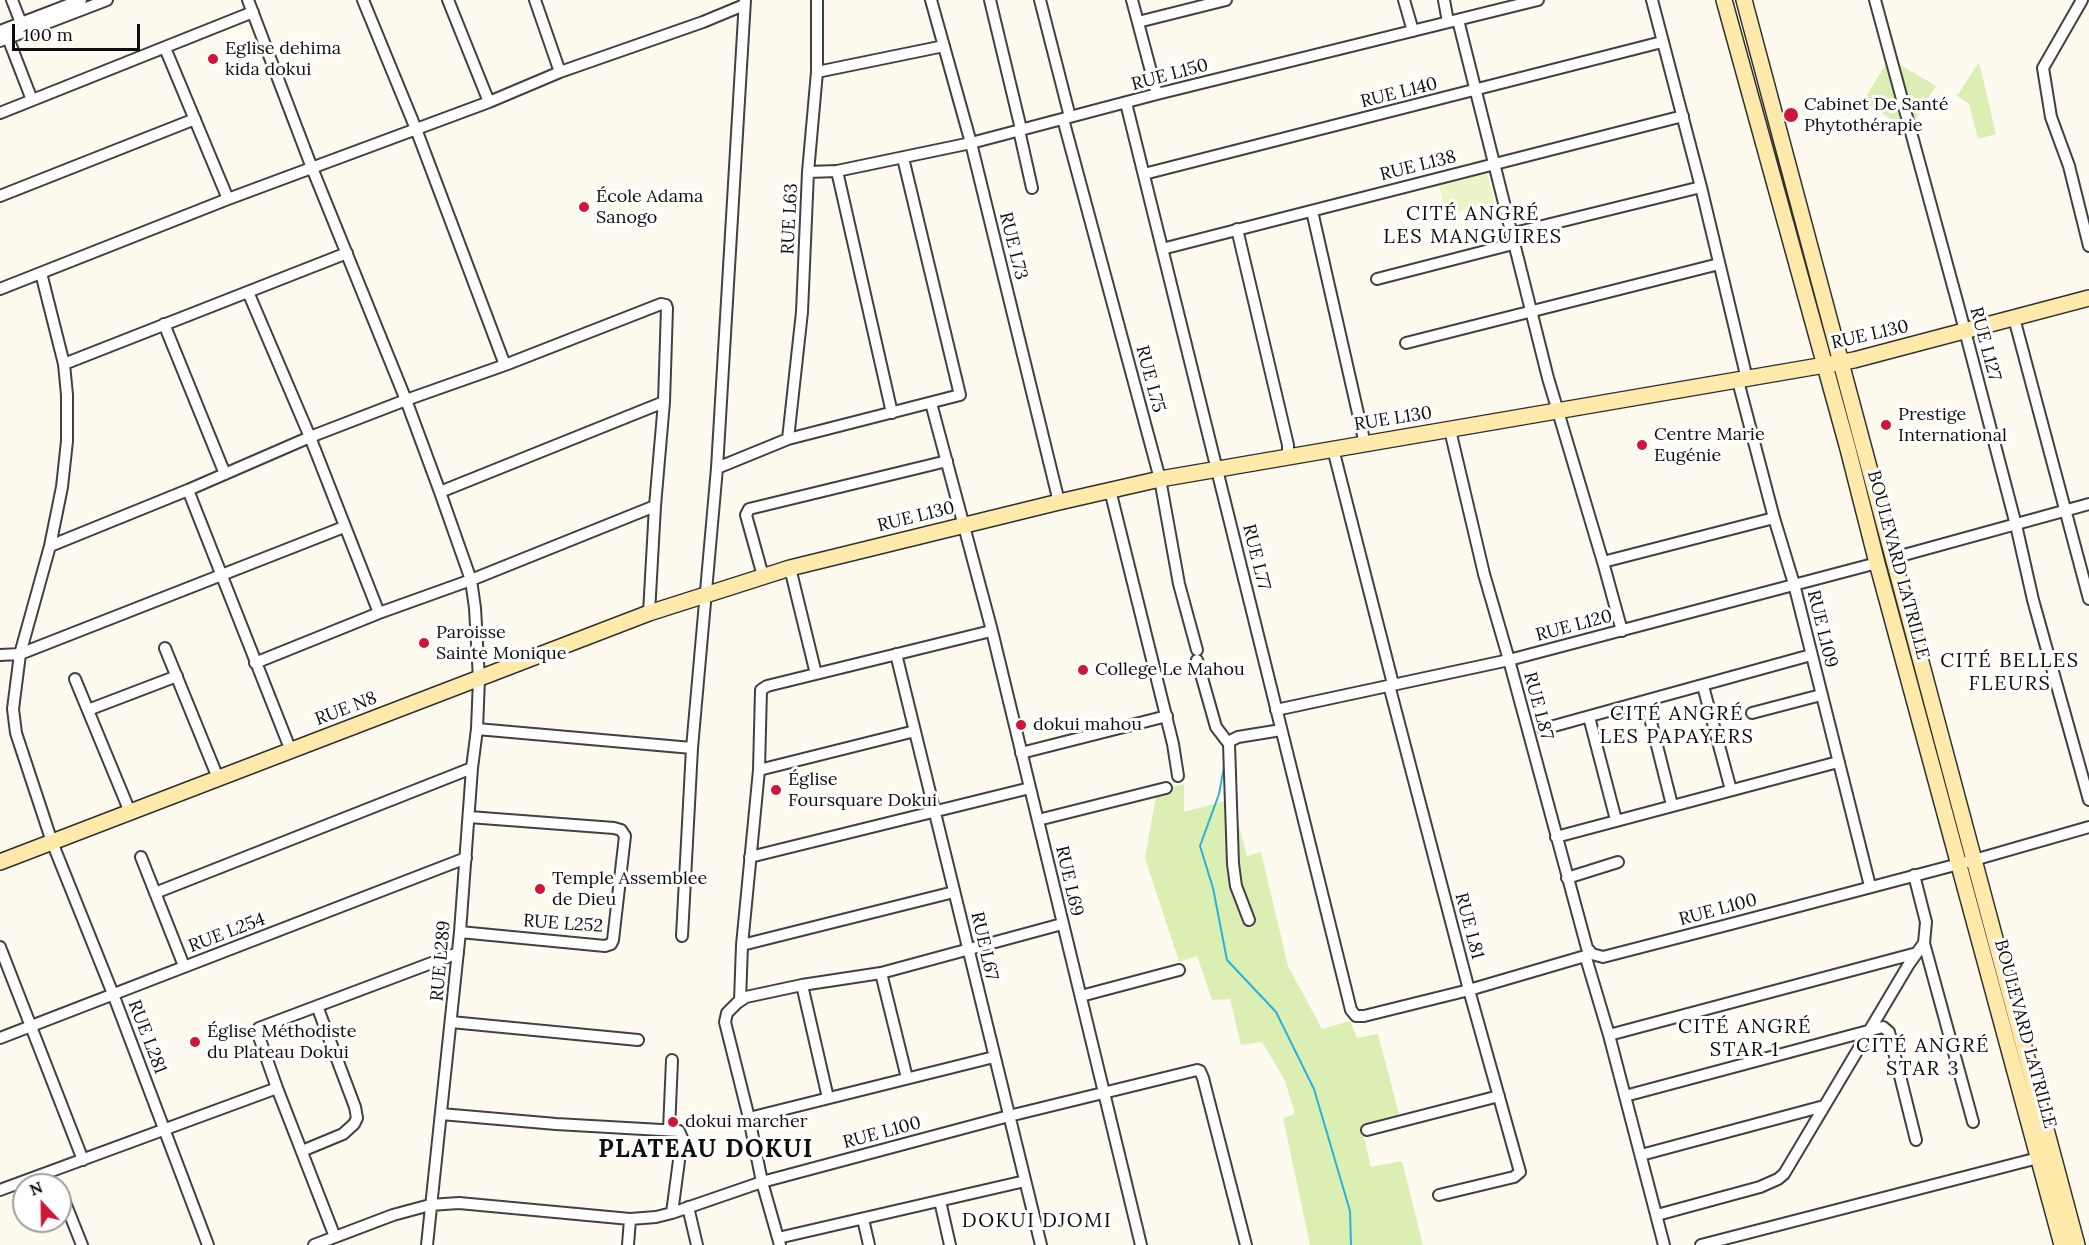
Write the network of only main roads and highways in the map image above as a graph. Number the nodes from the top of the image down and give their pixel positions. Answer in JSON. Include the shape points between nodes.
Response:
{"nodes":[{"id":1,"x":1724,"y":0,"type":"edge"},
{"id":2,"x":1744,"y":0,"type":"edge"},
{"id":3,"x":2089,"y":298,"type":"edge"},
{"id":4,"x":1841,"y":362,"type":"junction"},
{"id":5,"x":1825,"y":365,"type":"junction"},
{"id":6,"x":706,"y":593,"type":"joint"},
{"id":7,"x":0,"y":862,"type":"edge"},
{"id":8,"x":1966,"y":862,"type":"junction"},
{"id":9,"x":2062,"y":1245,"type":"edge"},
{"id":10,"x":2077,"y":1245,"type":"edge"}],
"edges":[{"from":1,"to":5,"type":"main road","name":"BOULEVARD LATRILLE"},
{"from":2,"to":4,"type":"main road","name":"BOULEVARD LATRILLE"},
{"from":3,"to":4,"type":"main road","name":"RUE L130"},
{"from":4,"to":5,"type":"main road","name":"RUE L130"},
{"from":4,"to":8,"type":"main road","name":"BOULEVARD LATRILLE"},
{"from":5,"to":6,"type":"main road","name":"RUE L130","via":[[1160,479],[790,568]]},
{"from":5,"to":8,"type":"main road","name":"BOULEVARD LATRILLE","via":[[1877,563]]},
{"from":6,"to":7,"type":"main road","name":"RUE N8"},
{"from":8,"to":9,"type":"main road","name":"BOULEVARD LATRILLE"},
{"from":8,"to":10,"type":"main road","name":"BOULEVARD LATRILLE"}]}
